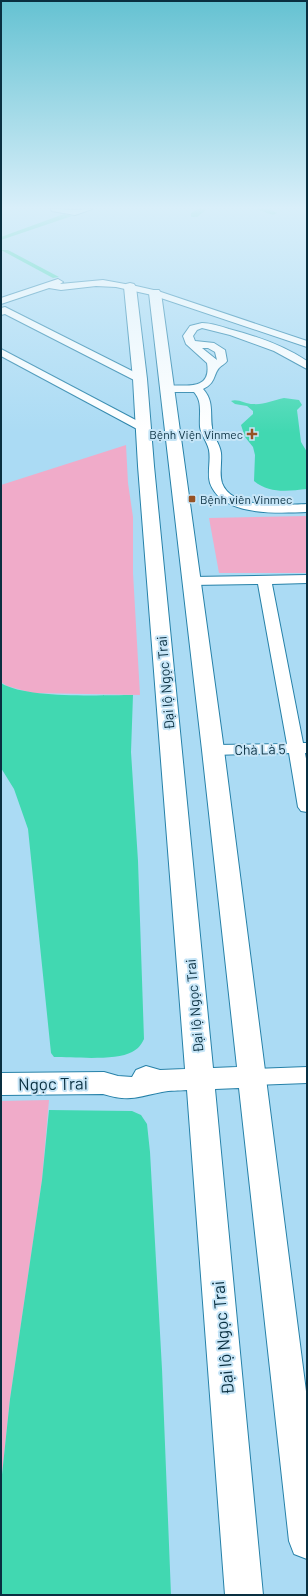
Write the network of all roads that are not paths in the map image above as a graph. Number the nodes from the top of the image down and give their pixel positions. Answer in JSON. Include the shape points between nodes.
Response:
{"nodes":[{"id":1,"x":66,"y":283,"type":"edge"},
{"id":2,"x":66,"y":283,"type":"edge"},
{"id":3,"x":71,"y":283,"type":"edge"},
{"id":4,"x":109,"y":283,"type":"edge"},
{"id":5,"x":48,"y":285,"type":"junction"},
{"id":6,"x":130,"y":286,"type":"junction"},
{"id":7,"x":155,"y":293,"type":"junction"},
{"id":8,"x":2,"y":308,"type":"edge"},
{"id":9,"x":192,"y":344,"type":"junction"},
{"id":10,"x":307,"y":344,"type":"edge"},
{"id":11,"x":1,"y":352,"type":"edge"},
{"id":12,"x":307,"y":366,"type":"edge"},
{"id":13,"x":213,"y":367,"type":"junction"},
{"id":14,"x":140,"y":379,"type":"junction"},
{"id":15,"x":167,"y":389,"type":"junction"},
{"id":16,"x":197,"y":389,"type":"junction"},
{"id":17,"x":143,"y":428,"type":"junction"},
{"id":18,"x":164,"y":491,"type":"junction"},
{"id":19,"x":307,"y":508,"type":"edge"},
{"id":20,"x":307,"y":579,"type":"edge"},
{"id":21,"x":264,"y":580,"type":"junction"},
{"id":22,"x":192,"y":581,"type":"junction"},
{"id":23,"x":302,"y":748,"type":"edge"},
{"id":24,"x":213,"y":750,"type":"junction"},
{"id":25,"x":307,"y":806,"type":"edge"},
{"id":26,"x":307,"y":1074,"type":"edge"},
{"id":27,"x":251,"y":1077,"type":"junction"},
{"id":28,"x":200,"y":1080,"type":"junction"},
{"id":29,"x":1,"y":1084,"type":"edge"},
{"id":30,"x":306,"y":1530,"type":"edge"},
{"id":31,"x":244,"y":1595,"type":"edge"}],
"edges":[{"from":1,"to":5,"type":"street"},
{"from":2,"to":5,"type":"street"},
{"from":3,"to":8,"type":"street"},
{"from":4,"to":6,"type":"street"},
{"from":5,"to":8,"type":"street"},
{"from":6,"to":7,"type":"street"},
{"from":6,"to":14,"type":"main road","name":"Đại lộ Ngọc Trai"},
{"from":7,"to":10,"type":"street"},
{"from":7,"to":15,"type":"main road","name":"Đại lộ Ngọc Trai"},
{"from":8,"to":14,"type":"street"},
{"from":9,"to":12,"type":"street","via":[[188,336],[192,330],[197,326],[211,327],[270,346]]},
{"from":9,"to":13,"type":"street","via":[[212,362]]},
{"from":9,"to":13,"type":"street","via":[[210,344],[220,350],[222,361]]},
{"from":11,"to":17,"type":"street"},
{"from":13,"to":16,"type":"street","via":[[208,381]]},
{"from":14,"to":17,"type":"main road","name":"Đại lộ Ngọc Trai"},
{"from":15,"to":16,"type":"street"},
{"from":15,"to":18,"type":"main road","name":"Đại lộ Ngọc Trai"},
{"from":16,"to":19,"type":"street","via":[[204,395],[206,427],[215,451],[215,480],[222,494],[232,502],[251,506]]},
{"from":17,"to":18,"type":"main road","name":"Đại lộ Ngọc Trai"},
{"from":18,"to":22,"type":"main road","name":"Đại lộ Ngọc Trai"},
{"from":18,"to":28,"type":"main road","name":"Đại lộ Ngọc Trai"},
{"from":20,"to":21,"type":"street"},
{"from":21,"to":22,"type":"street"},
{"from":21,"to":23,"type":"street"},
{"from":22,"to":24,"type":"main road","name":"Đại lộ Ngọc Trai"},
{"from":23,"to":24,"type":"street","name":"Chà Là 5"},
{"from":23,"to":25,"type":"street"},
{"from":24,"to":27,"type":"main road","name":"Đại lộ Ngọc Trai"},
{"from":26,"to":27,"type":"street"},
{"from":27,"to":28,"type":"main road"},
{"from":27,"to":30,"type":"main road","name":"Đại lộ Ngọc Trai"},
{"from":28,"to":29,"type":"main road","name":"Ngọc Trai","via":[[160,1081],[149,1086],[115,1088],[104,1083]]},
{"from":28,"to":31,"type":"main road","name":"Đại lộ Ngọc Trai"}]}
